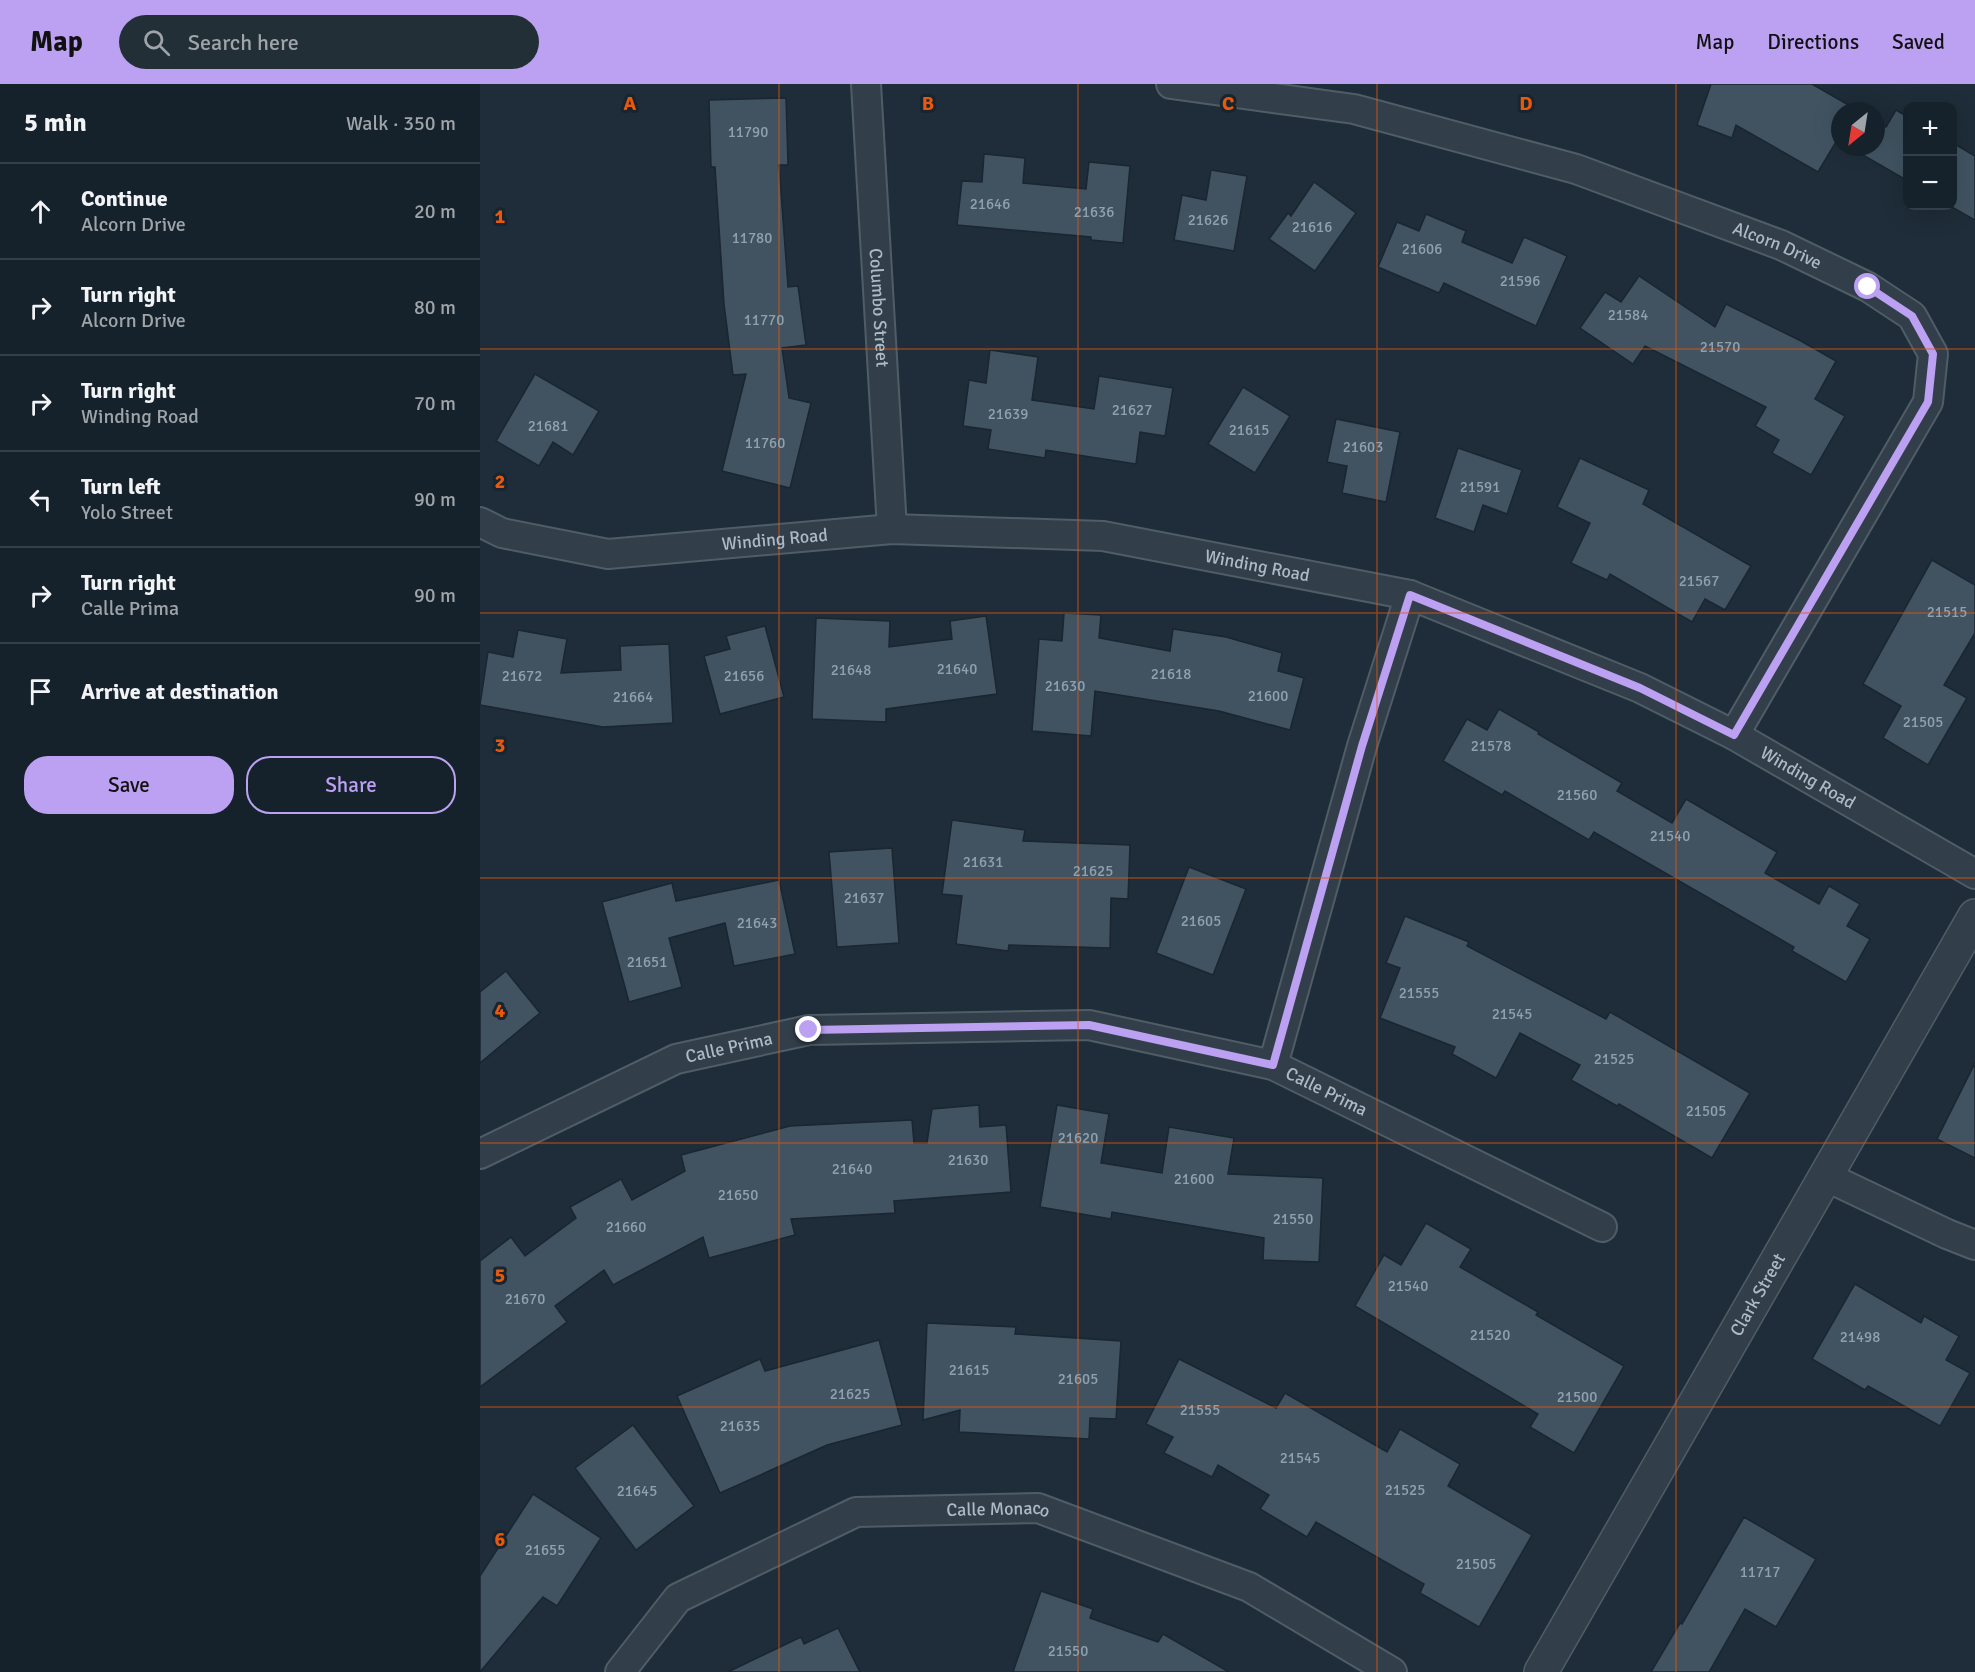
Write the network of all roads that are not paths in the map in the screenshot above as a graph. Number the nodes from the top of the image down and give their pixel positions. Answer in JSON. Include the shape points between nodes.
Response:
{"nodes":[{"id":1,"x":866,"y":84,"type":"edge"},
{"id":2,"x":1171,"y":84,"type":"edge"},
{"id":3,"x":480,"y":522,"type":"edge"},
{"id":4,"x":892,"y":530,"type":"junction"},
{"id":5,"x":1410,"y":595,"type":"junction"},
{"id":6,"x":1734,"y":735,"type":"junction"},
{"id":7,"x":1975,"y":874,"type":"edge"},
{"id":8,"x":1975,"y":916,"type":"edge"},
{"id":9,"x":1273,"y":1065,"type":"junction"},
{"id":10,"x":480,"y":1154,"type":"edge"},
{"id":11,"x":1825,"y":1176,"type":"junction"},
{"id":12,"x":1602,"y":1227,"type":"dead end"},
{"id":13,"x":1975,"y":1245,"type":"edge"},
{"id":14,"x":620,"y":1672,"type":"edge"},
{"id":15,"x":1392,"y":1672,"type":"edge"},
{"id":16,"x":1540,"y":1672,"type":"edge"}],
"edges":[{"from":1,"to":4,"type":"street","name":"Columbo Street"},
{"from":2,"to":6,"type":"street","name":"Alcorn Drive","via":[[1354,109],[1576,170],[1781,245],[1868,287],[1912,316],[1933,354],[1928,402]]},
{"from":3,"to":4,"type":"street","name":"Winding Road","via":[[502,533],[608,554]]},
{"from":4,"to":5,"type":"street","name":"Winding Road","via":[[1103,536]]},
{"from":5,"to":6,"type":"street","name":"Winding Road","via":[[1640,688]]},
{"from":5,"to":9,"type":"street","via":[[1362,746]]},
{"from":6,"to":7,"type":"street","name":"Winding Road"},
{"from":8,"to":11,"type":"street","name":"Clark Street"},
{"from":9,"to":10,"type":"street","name":"Calle Prima","via":[[1089,1025],[809,1030],[676,1059]]},
{"from":9,"to":12,"type":"street","name":"Calle Prima"},
{"from":11,"to":13,"type":"street"},
{"from":11,"to":16,"type":"street","name":"Clark Street"},
{"from":14,"to":15,"type":"street","name":"Calle Monaco","via":[[678,1598],[856,1512],[1038,1508],[1249,1587]]}]}
